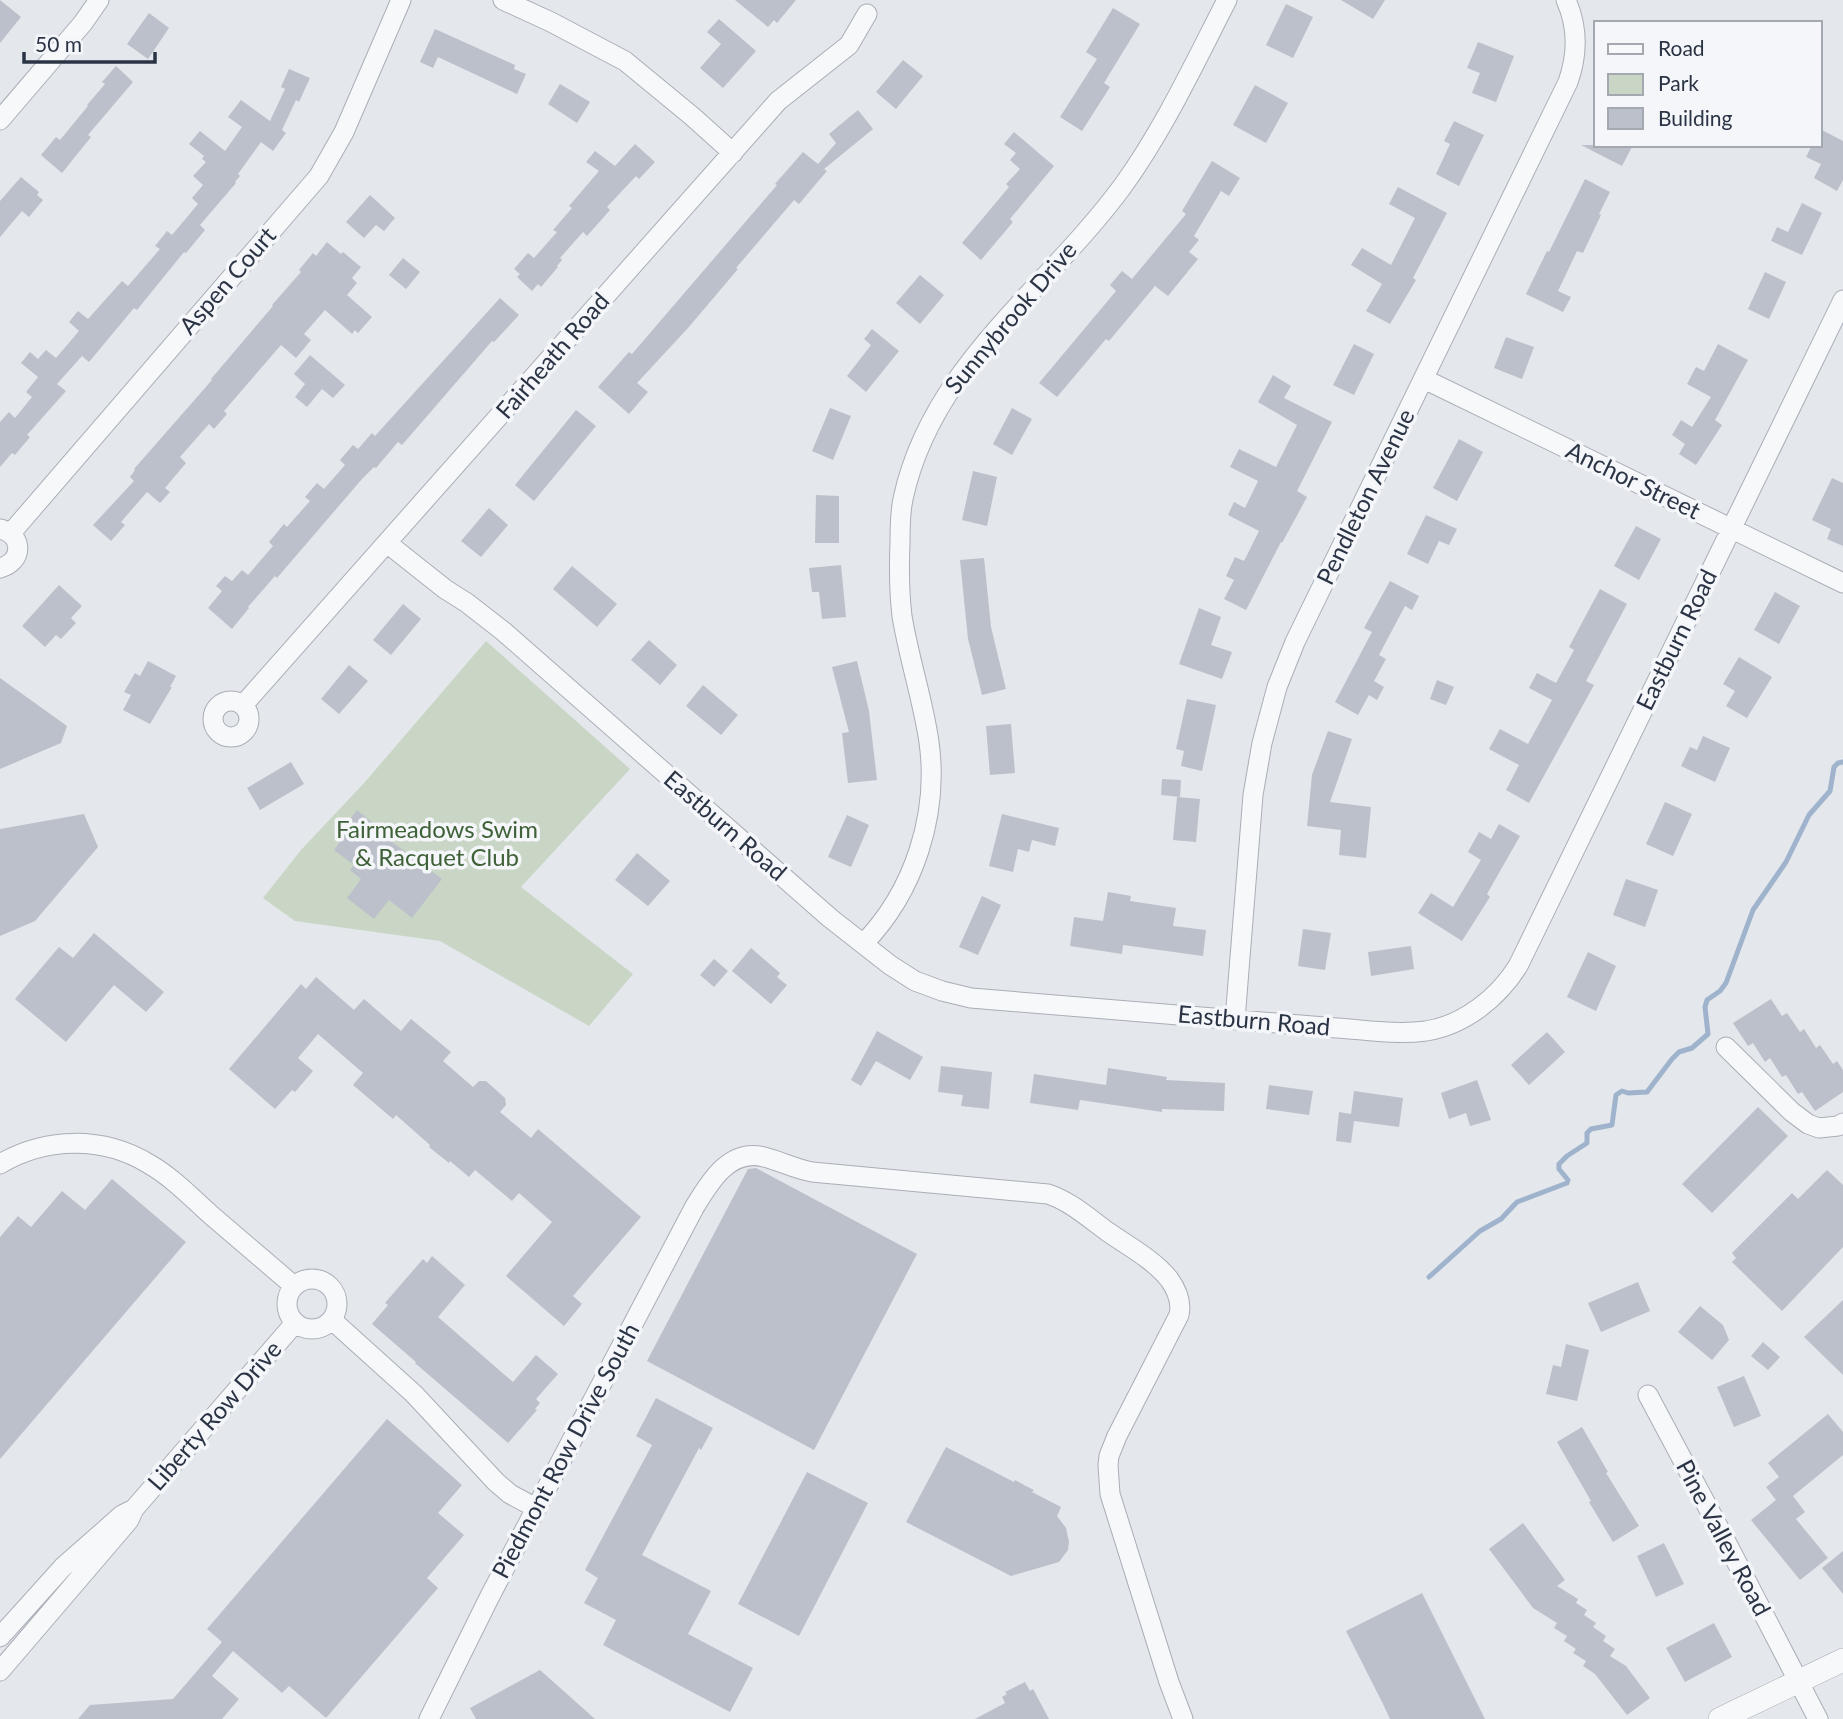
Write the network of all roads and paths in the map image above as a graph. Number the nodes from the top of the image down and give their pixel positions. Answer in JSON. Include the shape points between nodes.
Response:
{"nodes":[{"id":1,"x":99,"y":0,"type":"edge"},
{"id":2,"x":401,"y":0,"type":"edge"},
{"id":3,"x":503,"y":0,"type":"edge"},
{"id":4,"x":1227,"y":0,"type":"edge"},
{"id":5,"x":1566,"y":0,"type":"edge"},
{"id":6,"x":867,"y":14,"type":"dead end"},
{"id":7,"x":0,"y":120,"type":"edge"},
{"id":8,"x":733,"y":153,"type":"junction"},
{"id":9,"x":1843,"y":300,"type":"edge"},
{"id":10,"x":1424,"y":379,"type":"junction"},
{"id":11,"x":1732,"y":529,"type":"junction"},
{"id":12,"x":6,"y":531,"type":"edge"},
{"id":13,"x":387,"y":543,"type":"junction"},
{"id":14,"x":0,"y":568,"type":"edge"},
{"id":15,"x":1843,"y":583,"type":"edge"},
{"id":16,"x":243,"y":705,"type":"dead end"},
{"id":17,"x":863,"y":944,"type":"junction"},
{"id":18,"x":1235,"y":1020,"type":"junction"},
{"id":19,"x":1726,"y":1047,"type":"dead end"},
{"id":20,"x":1843,"y":1124,"type":"edge"},
{"id":21,"x":0,"y":1164,"type":"edge"},
{"id":22,"x":293,"y":1286,"type":"junction"},
{"id":23,"x":332,"y":1320,"type":"junction"},
{"id":24,"x":295,"y":1323,"type":"junction"},
{"id":25,"x":1648,"y":1395,"type":"dead end"},
{"id":26,"x":536,"y":1508,"type":"junction"},
{"id":27,"x":134,"y":1509,"type":"junction"},
{"id":28,"x":0,"y":1636,"type":"edge"},
{"id":29,"x":1843,"y":1660,"type":"edge"},
{"id":30,"x":0,"y":1671,"type":"edge"},
{"id":31,"x":1798,"y":1681,"type":"junction"},
{"id":32,"x":429,"y":1719,"type":"edge"},
{"id":33,"x":1183,"y":1719,"type":"edge"},
{"id":34,"x":1720,"y":1719,"type":"edge"},
{"id":35,"x":1804,"y":1719,"type":"edge"},
{"id":36,"x":1818,"y":1719,"type":"edge"}],
"edges":[{"from":1,"to":7,"type":"street"},
{"from":2,"to":12,"type":"street","name":"Aspen Court","via":[[344,132],[319,176]]},
{"from":3,"to":8,"type":"street","via":[[625,61]]},
{"from":4,"to":17,"type":"street","name":"Sunnybrook Drive","via":[[1168,114],[1121,187],[966,366],[942,400],[919,447],[903,499],[898,576],[902,617],[929,742],[929,806],[911,872],[892,907]]},
{"from":5,"to":10,"type":"street","name":"Pendleton Avenue","via":[[1576,36],[1568,82]]},
{"from":6,"to":8,"type":"street","name":"Fairheath Road","via":[[849,45],[787,93]]},
{"from":8,"to":13,"type":"street","name":"Fairheath Road"},
{"from":9,"to":11,"type":"street","name":"Eastburn Road"},
{"from":10,"to":11,"type":"street","name":"Anchor Street"},
{"from":10,"to":18,"type":"street","name":"Pendleton Avenue","via":[[1295,642],[1270,710],[1254,795]]},
{"from":11,"to":15,"type":"street","name":"Anchor Street"},
{"from":11,"to":18,"type":"street","name":"Eastburn Road","via":[[1518,966],[1490,1000],[1467,1016],[1427,1030],[1397,1032]]},
{"from":12,"to":14,"type":"street","name":"Aspen Court","via":[[18,544],[17,556],[9,566]]},
{"from":13,"to":16,"type":"street","name":"Fairheath Road"},
{"from":13,"to":17,"type":"street","name":"Eastburn Road","via":[[503,631]]},
{"from":17,"to":18,"type":"street","name":"Eastburn Road","via":[[915,981],[971,998]]},
{"from":19,"to":20,"type":"street","via":[[1808,1124],[1819,1128]]},
{"from":21,"to":22,"type":"street","via":[[40,1148],[70,1143],[132,1155],[166,1176]]},
{"from":22,"to":23,"type":"street","via":[[309,1278],[332,1288],[338,1304]]},
{"from":22,"to":24,"type":"street","via":[[286,1300]]},
{"from":23,"to":24,"type":"street","via":[[318,1329]]},
{"from":23,"to":26,"type":"street","via":[[414,1394],[496,1482]]},
{"from":24,"to":27,"type":"street","name":"Liberty Row Drive"},
{"from":25,"to":31,"type":"street","name":"Pine Valley Road"},
{"from":26,"to":32,"type":"street","name":"Piedmont Row Drive South"},
{"from":26,"to":33,"type":"street","name":"Piedmont Row Drive South","via":[[688,1218],[726,1164],[764,1157],[812,1172],[1048,1194],[1130,1247],[1168,1277],[1179,1296],[1179,1315],[1112,1448],[1107,1472],[1112,1504]]},
{"from":27,"to":28,"type":"street","name":"Liberty Row Drive","via":[[63,1567]]},
{"from":27,"to":30,"type":"street","name":"Liberty Row Drive"},
{"from":29,"to":31,"type":"street"},
{"from":31,"to":34,"type":"street"},
{"from":31,"to":35,"type":"street","name":"Pine Valley Road"},
{"from":31,"to":36,"type":"street","name":"Pine Valley Road"}]}
